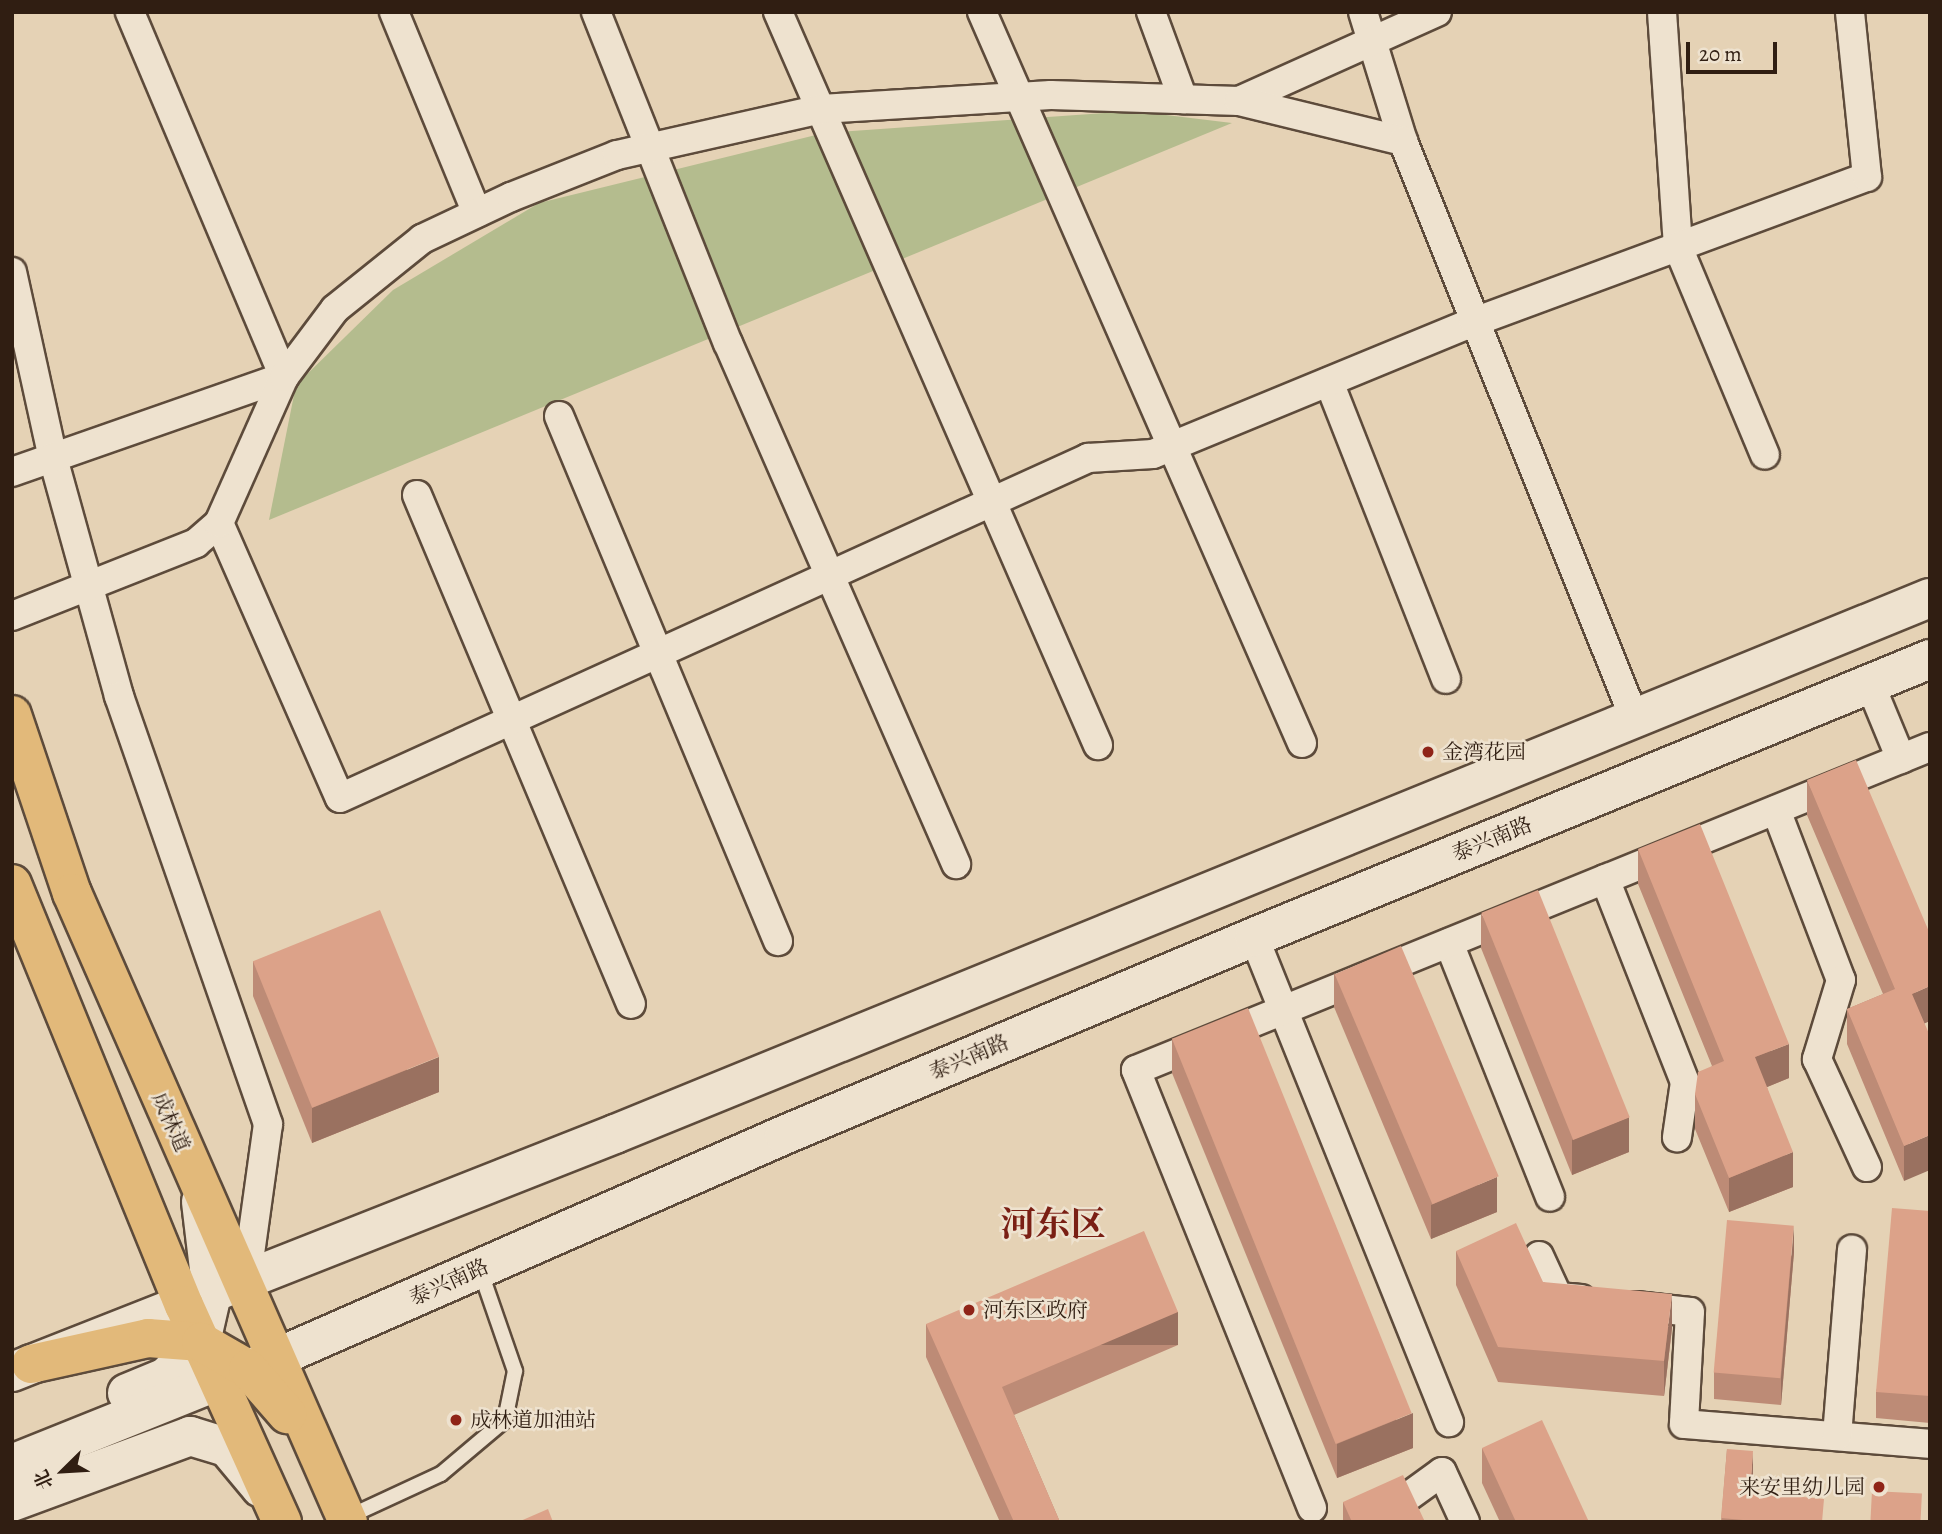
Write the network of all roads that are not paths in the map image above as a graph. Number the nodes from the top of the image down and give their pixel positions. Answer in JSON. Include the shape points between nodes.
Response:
{"nodes":[{"id":1,"x":130,"y":12,"type":"edge"},
{"id":2,"x":394,"y":12,"type":"edge"},
{"id":3,"x":596,"y":12,"type":"edge"},
{"id":4,"x":778,"y":12,"type":"edge"},
{"id":5,"x":982,"y":12,"type":"edge"},
{"id":6,"x":1151,"y":12,"type":"edge"},
{"id":7,"x":1363,"y":12,"type":"edge"},
{"id":8,"x":1437,"y":12,"type":"edge"},
{"id":9,"x":1662,"y":12,"type":"edge"},
{"id":10,"x":1850,"y":12,"type":"edge"},
{"id":11,"x":1373,"y":41,"type":"junction"},
{"id":12,"x":1017,"y":97,"type":"junction"},
{"id":13,"x":1183,"y":99,"type":"junction"},
{"id":14,"x":1239,"y":100,"type":"junction"},
{"id":15,"x":821,"y":109,"type":"junction"},
{"id":16,"x":1403,"y":141,"type":"junction"},
{"id":17,"x":652,"y":148,"type":"junction"},
{"id":18,"x":477,"y":213,"type":"junction"},
{"id":19,"x":1678,"y":247,"type":"junction"},
{"id":20,"x":12,"y":272,"type":"edge"},
{"id":21,"x":1474,"y":322,"type":"junction"},
{"id":22,"x":284,"y":377,"type":"junction"},
{"id":23,"x":1329,"y":382,"type":"junction"},
{"id":24,"x":559,"y":416,"type":"dead end"},
{"id":25,"x":1173,"y":446,"type":"junction"},
{"id":26,"x":1765,"y":455,"type":"dead end"},
{"id":27,"x":54,"y":458,"type":"junction"},
{"id":28,"x":12,"y":472,"type":"edge"},
{"id":29,"x":417,"y":495,"type":"dead end"},
{"id":30,"x":994,"y":500,"type":"junction"},
{"id":31,"x":219,"y":523,"type":"junction"},
{"id":32,"x":829,"y":575,"type":"junction"},
{"id":33,"x":89,"y":585,"type":"junction"},
{"id":34,"x":1930,"y":598,"type":"edge"},
{"id":35,"x":12,"y":615,"type":"edge"},
{"id":36,"x":657,"y":654,"type":"junction"},
{"id":37,"x":1930,"y":659,"type":"edge"},
{"id":38,"x":1446,"y":679,"type":"dead end"},
{"id":39,"x":1870,"y":684,"type":"junction"},
{"id":40,"x":12,"y":715,"type":"edge"},
{"id":41,"x":1633,"y":715,"type":"junction"},
{"id":42,"x":511,"y":720,"type":"junction"},
{"id":43,"x":1302,"y":743,"type":"dead end"},
{"id":44,"x":1098,"y":746,"type":"dead end"},
{"id":45,"x":1930,"y":747,"type":"edge"},
{"id":46,"x":1901,"y":759,"type":"junction"},
{"id":47,"x":1776,"y":810,"type":"junction"},
{"id":48,"x":956,"y":864,"type":"dead end"},
{"id":49,"x":1605,"y":880,"type":"junction"},
{"id":50,"x":12,"y":884,"type":"edge"},
{"id":51,"x":1254,"y":937,"type":"junction"},
{"id":52,"x":778,"y":942,"type":"dead end"},
{"id":53,"x":1449,"y":943,"type":"junction"},
{"id":54,"x":631,"y":1004,"type":"dead end"},
{"id":55,"x":1284,"y":1010,"type":"junction"},
{"id":56,"x":1677,"y":1137,"type":"dead end"},
{"id":57,"x":1867,"y":1167,"type":"dead end"},
{"id":58,"x":1550,"y":1196,"type":"dead end"},
{"id":59,"x":1852,"y":1250,"type":"dead end"},
{"id":60,"x":1539,"y":1256,"type":"dead end"},
{"id":61,"x":479,"y":1268,"type":"junction"},
{"id":62,"x":214,"y":1294,"type":"junction"},
{"id":63,"x":201,"y":1342,"type":"junction"},
{"id":64,"x":21,"y":1368,"type":"edge"},
{"id":65,"x":247,"y":1370,"type":"junction"},
{"id":66,"x":1449,"y":1422,"type":"dead end"},
{"id":67,"x":1837,"y":1436,"type":"junction"},
{"id":68,"x":12,"y":1440,"type":"edge"},
{"id":69,"x":1930,"y":1444,"type":"edge"},
{"id":70,"x":12,"y":1464,"type":"edge"},
{"id":71,"x":12,"y":1502,"type":"edge"},
{"id":72,"x":342,"y":1508,"type":"edge"},
{"id":73,"x":1312,"y":1508,"type":"dead end"},
{"id":74,"x":278,"y":1514,"type":"edge"},
{"id":75,"x":1373,"y":1522,"type":"edge"},
{"id":76,"x":1465,"y":1522,"type":"edge"}],
"edges":[{"from":1,"to":22,"type":"street"},
{"from":2,"to":18,"type":"street"},
{"from":3,"to":17,"type":"street"},
{"from":4,"to":15,"type":"street"},
{"from":5,"to":12,"type":"street"},
{"from":6,"to":13,"type":"street"},
{"from":7,"to":11,"type":"street"},
{"from":8,"to":11,"type":"street"},
{"from":9,"to":19,"type":"street"},
{"from":10,"to":19,"type":"street","via":[[1867,177]]},
{"from":11,"to":14,"type":"street"},
{"from":11,"to":16,"type":"street"},
{"from":12,"to":13,"type":"street"},
{"from":12,"to":15,"type":"street"},
{"from":12,"to":25,"type":"street"},
{"from":13,"to":14,"type":"street"},
{"from":14,"to":16,"type":"street"},
{"from":15,"to":17,"type":"street"},
{"from":15,"to":30,"type":"street"},
{"from":16,"to":21,"type":"street"},
{"from":17,"to":18,"type":"street","via":[[617,155]]},
{"from":17,"to":32,"type":"street","via":[[728,343]]},
{"from":18,"to":22,"type":"street","via":[[422,239],[335,309]]},
{"from":19,"to":21,"type":"street"},
{"from":19,"to":26,"type":"street"},
{"from":20,"to":27,"type":"street"},
{"from":21,"to":23,"type":"street"},
{"from":21,"to":41,"type":"street"},
{"from":22,"to":27,"type":"street"},
{"from":22,"to":31,"type":"street"},
{"from":23,"to":25,"type":"street"},
{"from":23,"to":38,"type":"street"},
{"from":24,"to":36,"type":"street"},
{"from":25,"to":30,"type":"street","via":[[1153,454],[1088,458]]},
{"from":25,"to":43,"type":"street"},
{"from":27,"to":28,"type":"street"},
{"from":27,"to":33,"type":"street"},
{"from":29,"to":42,"type":"street"},
{"from":30,"to":32,"type":"street"},
{"from":30,"to":44,"type":"street"},
{"from":31,"to":33,"type":"street","via":[[196,543]]},
{"from":31,"to":42,"type":"street","via":[[340,798]]},
{"from":32,"to":36,"type":"street"},
{"from":32,"to":48,"type":"street"},
{"from":33,"to":35,"type":"street"},
{"from":33,"to":62,"type":"street","via":[[119,696],[268,1124]]},
{"from":34,"to":41,"type":"main road"},
{"from":36,"to":42,"type":"street"},
{"from":36,"to":52,"type":"street"},
{"from":37,"to":39,"type":"main road","name":"泰兴南路"},
{"from":39,"to":46,"type":"street"},
{"from":39,"to":51,"type":"main road","name":"泰兴南路"},
{"from":40,"to":62,"type":"main road","name":"成林道","via":[[72,893],[197,1180]]},
{"from":41,"to":62,"type":"main road"},
{"from":42,"to":54,"type":"street"},
{"from":45,"to":46,"type":"street"},
{"from":46,"to":47,"type":"street"},
{"from":47,"to":49,"type":"street"},
{"from":47,"to":57,"type":"street","via":[[1841,980],[1817,1059]]},
{"from":49,"to":53,"type":"street"},
{"from":49,"to":56,"type":"street","via":[[1685,1082]]},
{"from":50,"to":62,"type":"main road","name":"成林道"},
{"from":51,"to":55,"type":"street"},
{"from":51,"to":61,"type":"main road","name":"泰兴南路"},
{"from":53,"to":55,"type":"street"},
{"from":53,"to":58,"type":"street"},
{"from":55,"to":66,"type":"street"},
{"from":55,"to":73,"type":"street","via":[[1136,1070]]},
{"from":59,"to":67,"type":"street"},
{"from":60,"to":67,"type":"street","via":[[1558,1297],[1690,1312],[1684,1424]]},
{"from":61,"to":65,"type":"main road","name":"泰兴南路"},
{"from":61,"to":72,"type":"lane","via":[[516,1371],[505,1420],[441,1474]]},
{"from":62,"to":63,"type":"main road","name":"成林道"},
{"from":62,"to":64,"type":"main road"},
{"from":62,"to":65,"type":"main road","name":"成林道"},
{"from":63,"to":64,"type":"main road","via":[[148,1338]]},
{"from":63,"to":65,"type":"main road","name":"成林道"},
{"from":63,"to":68,"type":"main road","via":[[166,1377]]},
{"from":65,"to":70,"type":"main road","name":"泰兴南路"},
{"from":65,"to":72,"type":"main road","name":"成林道"},
{"from":65,"to":74,"type":"main road","name":"成林道"},
{"from":67,"to":69,"type":"street"},
{"from":71,"to":74,"type":"main road","via":[[190,1436],[228,1447]]},
{"from":75,"to":76,"type":"street","via":[[1442,1472]]}]}
